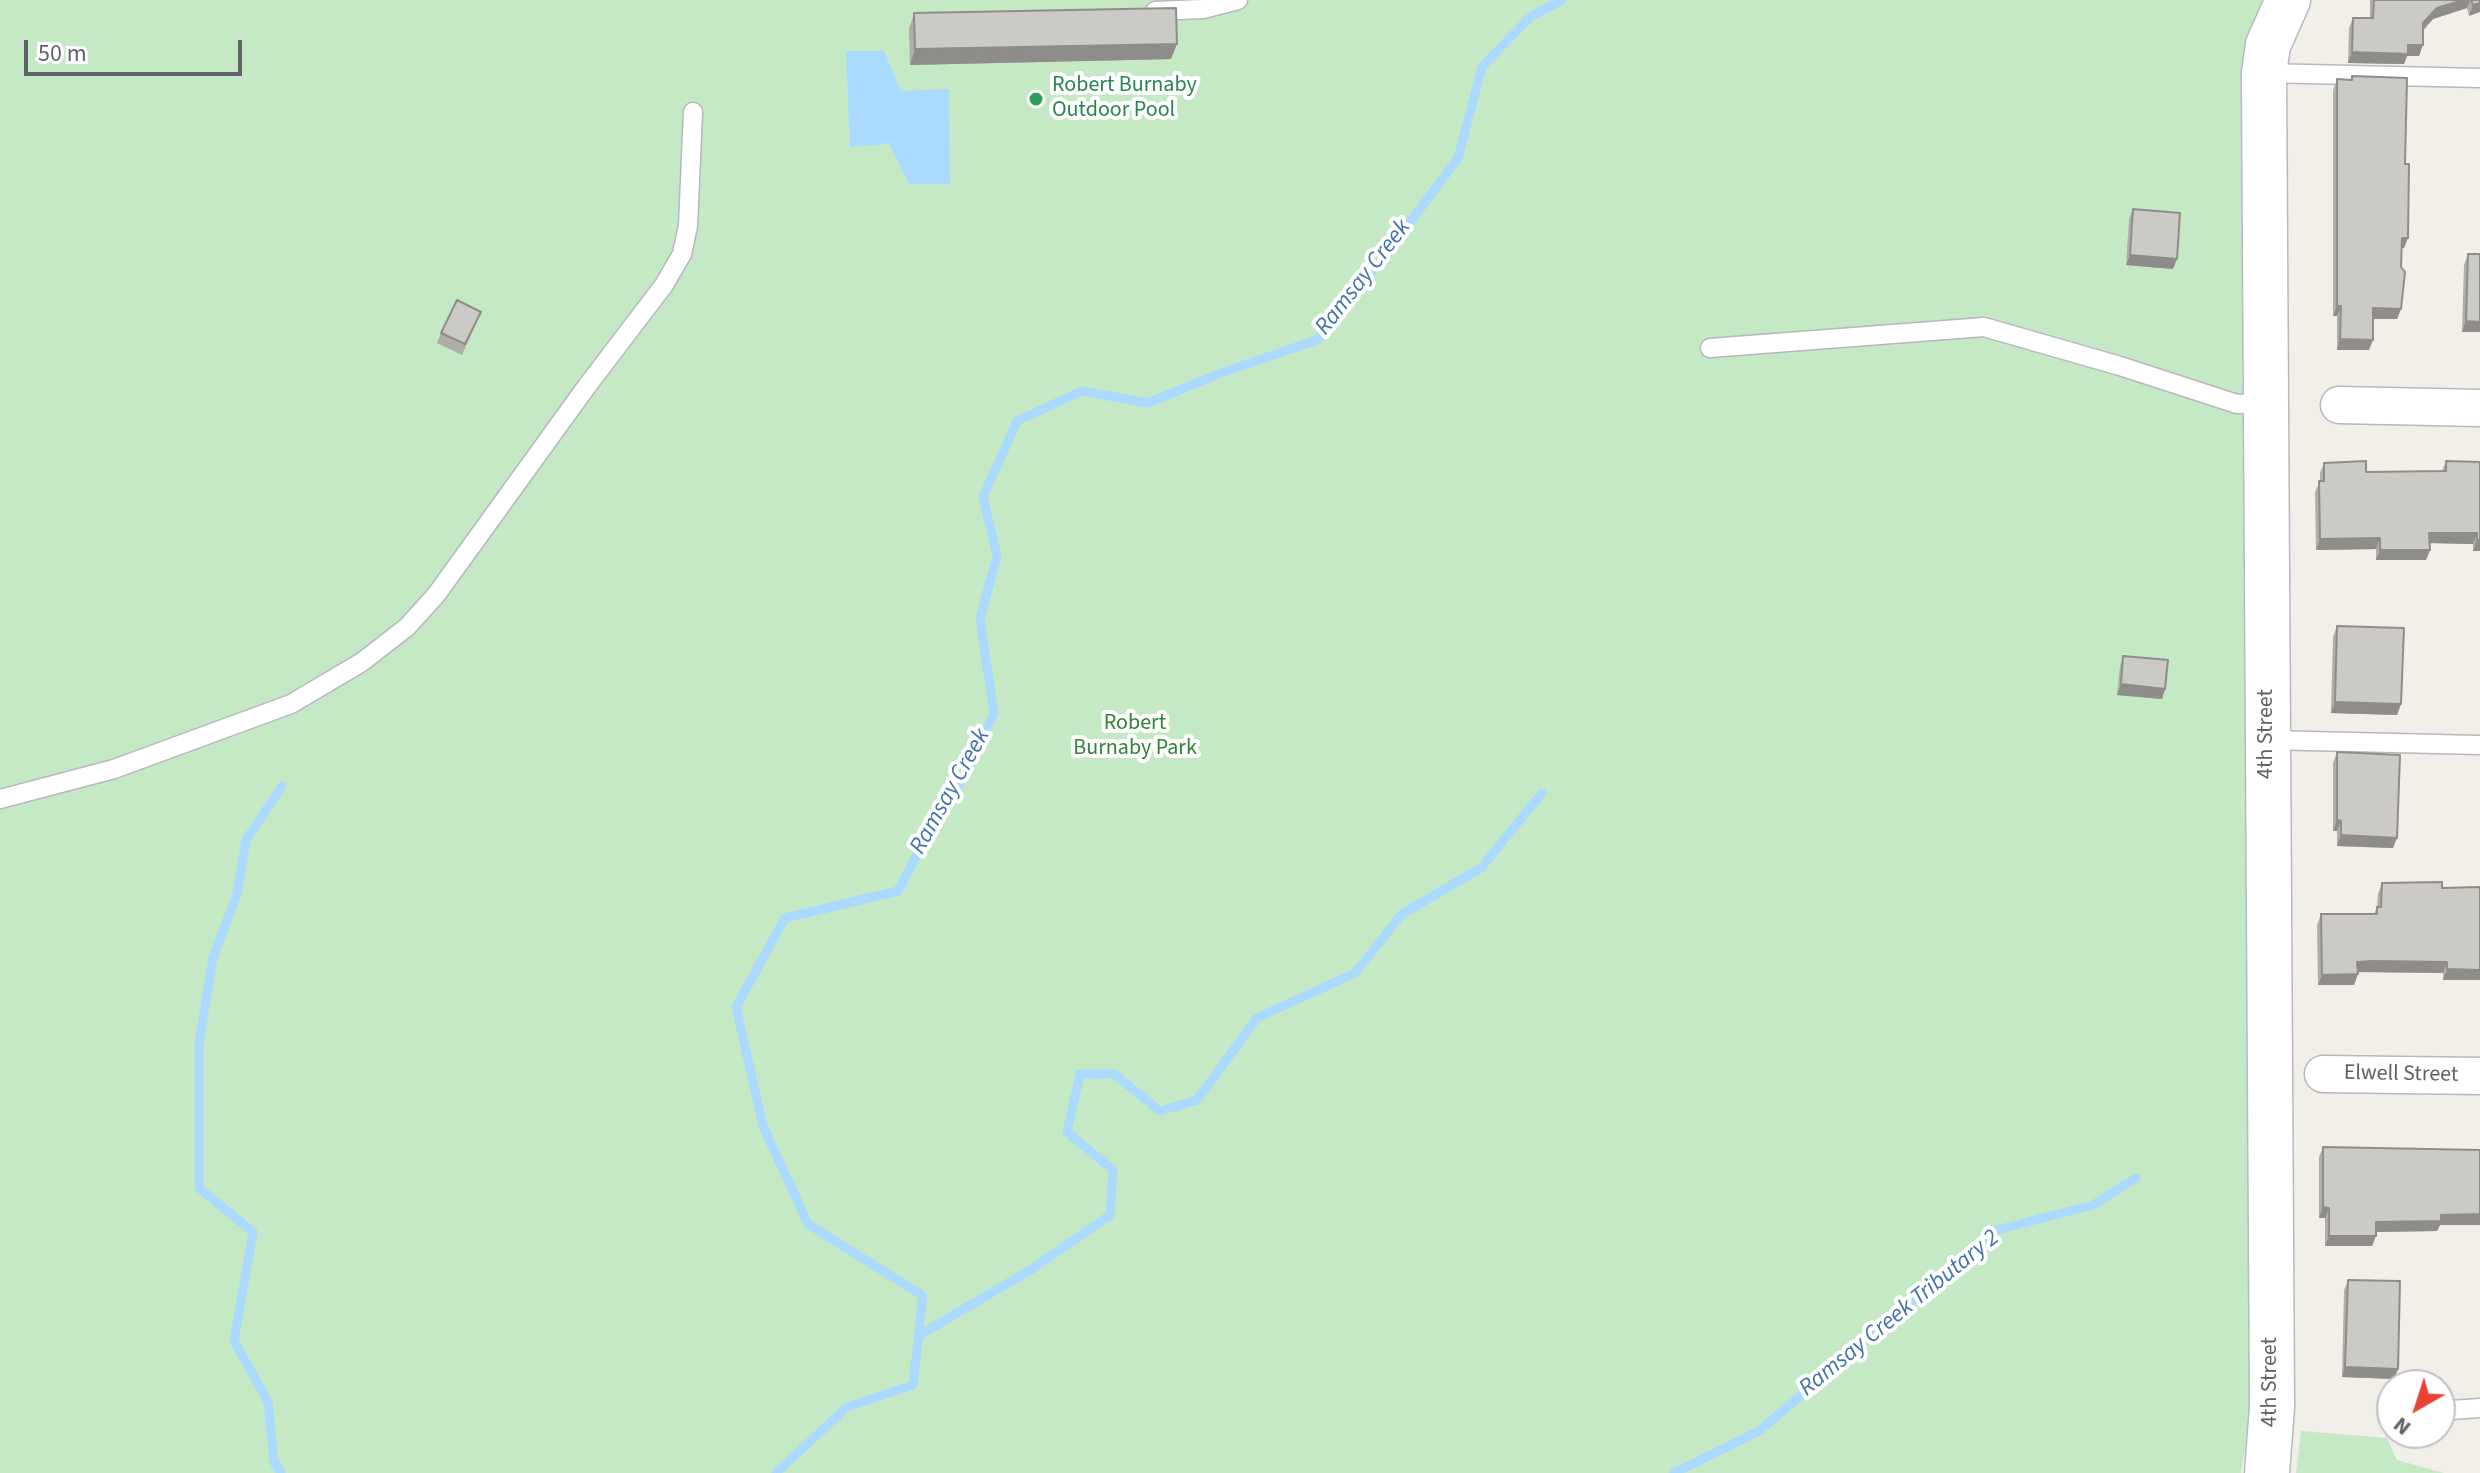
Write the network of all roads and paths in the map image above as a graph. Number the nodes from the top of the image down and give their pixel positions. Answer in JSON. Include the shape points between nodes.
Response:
{"nodes":[{"id":1,"x":1238,"y":0,"type":"edge"},
{"id":2,"x":2288,"y":0,"type":"edge"},
{"id":3,"x":1141,"y":11,"type":"edge"},
{"id":4,"x":2264,"y":73,"type":"junction"},
{"id":5,"x":2480,"y":78,"type":"edge"},
{"id":6,"x":693,"y":112,"type":"dead end"},
{"id":7,"x":1710,"y":348,"type":"dead end"},
{"id":8,"x":2267,"y":403,"type":"junction"},
{"id":9,"x":2339,"y":405,"type":"dead end"},
{"id":10,"x":2480,"y":408,"type":"edge"},
{"id":11,"x":2266,"y":740,"type":"junction"},
{"id":12,"x":2480,"y":745,"type":"edge"},
{"id":13,"x":0,"y":799,"type":"edge"},
{"id":14,"x":2323,"y":1074,"type":"dead end"},
{"id":15,"x":2480,"y":1076,"type":"edge"},
{"id":16,"x":2480,"y":1408,"type":"edge"},
{"id":17,"x":2456,"y":1410,"type":"edge"},
{"id":18,"x":2267,"y":1473,"type":"edge"}],
"edges":[{"from":1,"to":3,"type":"lane","via":[[1203,9]]},
{"from":2,"to":4,"type":"street","name":"4th Street","via":[[2268,45]]},
{"from":4,"to":5,"type":"lane"},
{"from":4,"to":8,"type":"street","name":"4th Street"},
{"from":6,"to":13,"type":"lane","via":[[682,254],[436,595],[407,627],[362,662],[291,704],[114,769]]},
{"from":7,"to":8,"type":"lane","via":[[1984,327],[2237,404]]},
{"from":8,"to":11,"type":"street","name":"4th Street"},
{"from":9,"to":10,"type":"street"},
{"from":11,"to":12,"type":"lane"},
{"from":11,"to":18,"type":"street","name":"4th Street","via":[[2272,1407]]},
{"from":14,"to":15,"type":"street","name":"Elwell Street"},
{"from":16,"to":17,"type":"lane"}]}
